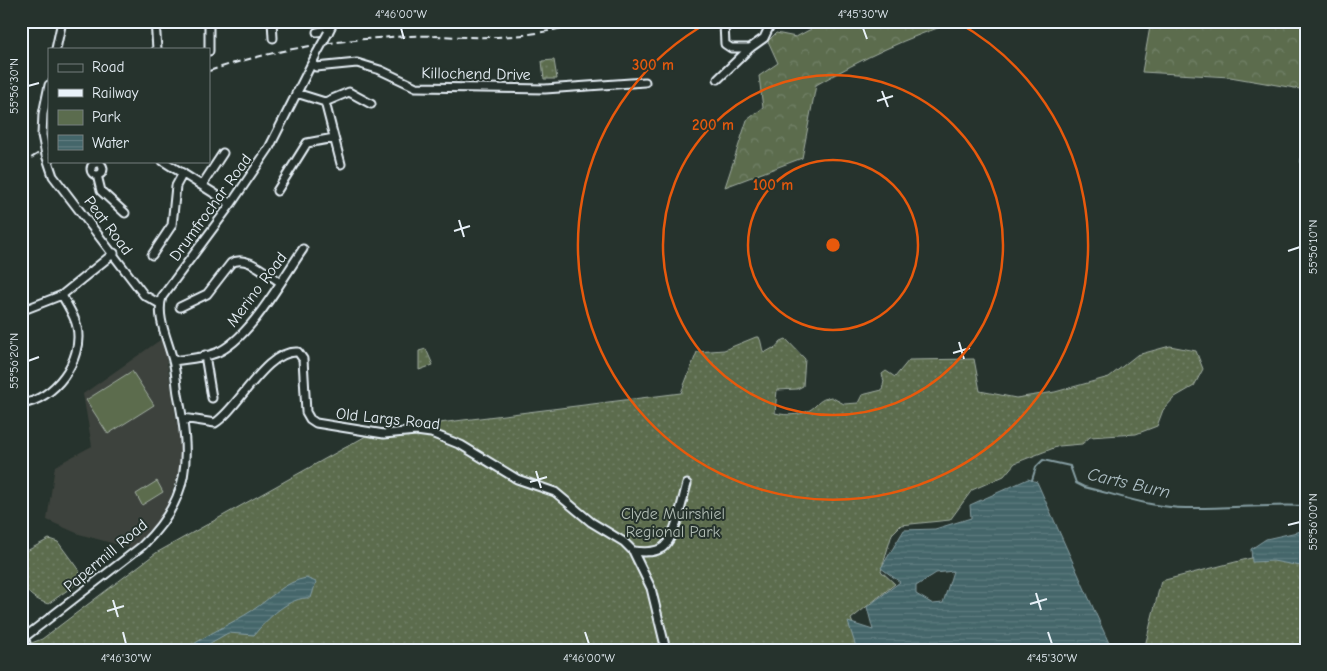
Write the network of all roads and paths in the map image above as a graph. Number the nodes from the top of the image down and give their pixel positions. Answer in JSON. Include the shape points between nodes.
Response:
{"nodes":[{"id":1,"x":62,"y":21,"type":"edge"},
{"id":2,"x":155,"y":21,"type":"edge"},
{"id":3,"x":208,"y":21,"type":"edge"},
{"id":4,"x":272,"y":21,"type":"edge"},
{"id":5,"x":334,"y":21,"type":"edge"},
{"id":6,"x":772,"y":21,"type":"edge"},
{"id":7,"x":724,"y":24,"type":"dead end"},
{"id":8,"x":317,"y":32,"type":"dead end"},
{"id":9,"x":328,"y":32,"type":"junction"},
{"id":10,"x":273,"y":38,"type":"dead end"},
{"id":11,"x":56,"y":48,"type":"edge"},
{"id":12,"x":157,"y":48,"type":"edge"},
{"id":13,"x":209,"y":48,"type":"edge"},
{"id":14,"x":750,"y":48,"type":"junction"},
{"id":15,"x":312,"y":63,"type":"junction"},
{"id":16,"x":718,"y":79,"type":"dead end"},
{"id":17,"x":645,"y":82,"type":"dead end"},
{"id":18,"x":296,"y":93,"type":"junction"},
{"id":19,"x":48,"y":95,"type":"edge"},
{"id":20,"x":324,"y":102,"type":"junction"},
{"id":21,"x":371,"y":104,"type":"dead end"},
{"id":22,"x":46,"y":114,"type":"edge"},
{"id":23,"x":334,"y":138,"type":"junction"},
{"id":24,"x":223,"y":153,"type":"dead end"},
{"id":25,"x":48,"y":160,"type":"edge"},
{"id":26,"x":49,"y":162,"type":"edge"},
{"id":27,"x":100,"y":162,"type":"edge"},
{"id":28,"x":165,"y":162,"type":"edge"},
{"id":29,"x":341,"y":164,"type":"dead end"},
{"id":30,"x":183,"y":173,"type":"junction"},
{"id":31,"x":202,"y":185,"type":"junction"},
{"id":32,"x":278,"y":191,"type":"dead end"},
{"id":33,"x":231,"y":204,"type":"junction"},
{"id":34,"x":125,"y":213,"type":"dead end"},
{"id":35,"x":302,"y":249,"type":"dead end"},
{"id":36,"x":114,"y":253,"type":"junction"},
{"id":37,"x":152,"y":255,"type":"dead end"},
{"id":38,"x":280,"y":282,"type":"junction"},
{"id":39,"x":62,"y":295,"type":"junction"},
{"id":40,"x":160,"y":304,"type":"junction"},
{"id":41,"x":180,"y":307,"type":"dead end"},
{"id":42,"x":21,"y":311,"type":"edge"},
{"id":43,"x":205,"y":355,"type":"junction"},
{"id":44,"x":174,"y":361,"type":"junction"},
{"id":45,"x":212,"y":398,"type":"dead end"},
{"id":46,"x":21,"y":404,"type":"edge"},
{"id":47,"x":183,"y":418,"type":"junction"},
{"id":48,"x":687,"y":484,"type":"dead end"},
{"id":49,"x":633,"y":552,"type":"junction"},
{"id":50,"x":23,"y":639,"type":"edge"},
{"id":51,"x":27,"y":650,"type":"edge"},
{"id":52,"x":666,"y":650,"type":"edge"}],
"edges":[{"from":1,"to":11,"type":"street"},
{"from":2,"to":12,"type":"street"},
{"from":3,"to":13,"type":"street"},
{"from":4,"to":10,"type":"street"},
{"from":5,"to":9,"type":"street","name":"Drumfrochar Road"},
{"from":6,"to":14,"type":"street","via":[[764,38]]},
{"from":7,"to":14,"type":"street","via":[[725,44],[730,48]]},
{"from":8,"to":9,"type":"street"},
{"from":9,"to":15,"type":"street","name":"Drumfrochar Road","bridge":true},
{"from":14,"to":16,"type":"street"},
{"from":15,"to":17,"type":"street","name":"Killochend Drive","via":[[316,67],[357,63],[416,87],[545,88]]},
{"from":15,"to":18,"type":"street","name":"Drumfrochar Road"},
{"from":18,"to":20,"type":"street"},
{"from":18,"to":33,"type":"street","name":"Drumfrochar Road","via":[[269,148]]},
{"from":19,"to":22,"type":"street","name":"Peat Road"},
{"from":20,"to":21,"type":"street","via":[[349,92]]},
{"from":20,"to":23,"type":"street"},
{"from":22,"to":25,"type":"street","name":"Peat Road","bridge":true,"via":[[42,135]]},
{"from":23,"to":29,"type":"street"},
{"from":23,"to":32,"type":"street","via":[[306,143]]},
{"from":24,"to":31,"type":"street"},
{"from":26,"to":36,"type":"street","name":"Peat Road","bridge":true,"via":[[54,176]]},
{"from":27,"to":34,"type":"street","via":[[93,163],[92,173],[96,175],[101,190]]},
{"from":28,"to":30,"type":"street"},
{"from":30,"to":31,"type":"street"},
{"from":30,"to":37,"type":"street","via":[[176,186],[172,225]]},
{"from":31,"to":33,"type":"street"},
{"from":33,"to":40,"type":"street","name":"Drumfrochar Road","via":[[166,290]]},
{"from":35,"to":38,"type":"street","name":"Merino Road"},
{"from":36,"to":39,"type":"street"},
{"from":36,"to":40,"type":"street","name":"Peat Road","via":[[144,295]]},
{"from":38,"to":41,"type":"street","via":[[247,261],[236,260],[207,294]]},
{"from":38,"to":43,"type":"street","name":"Merino Road","via":[[249,327],[224,348]]},
{"from":39,"to":42,"type":"street"},
{"from":39,"to":46,"type":"street","via":[[77,326],[76,355],[65,376],[51,391],[31,403]]},
{"from":40,"to":44,"type":"street"},
{"from":43,"to":44,"type":"street","name":"Merino Road"},
{"from":43,"to":45,"type":"street"},
{"from":44,"to":47,"type":"street"},
{"from":47,"to":49,"type":"street","name":"Old Largs Road","via":[[215,423],[224,418],[262,371],[279,358],[298,352],[303,359],[306,412],[316,423],[384,434],[416,432],[443,437],[517,479],[555,492]]},
{"from":47,"to":50,"type":"street","name":"Papermill Road","via":[[186,469],[168,515],[157,532]]},
{"from":48,"to":49,"type":"street","via":[[671,539],[663,549]]},
{"from":49,"to":52,"type":"street","name":"Old Largs Road","via":[[650,588]]},
{"from":50,"to":51,"type":"street"}]}
